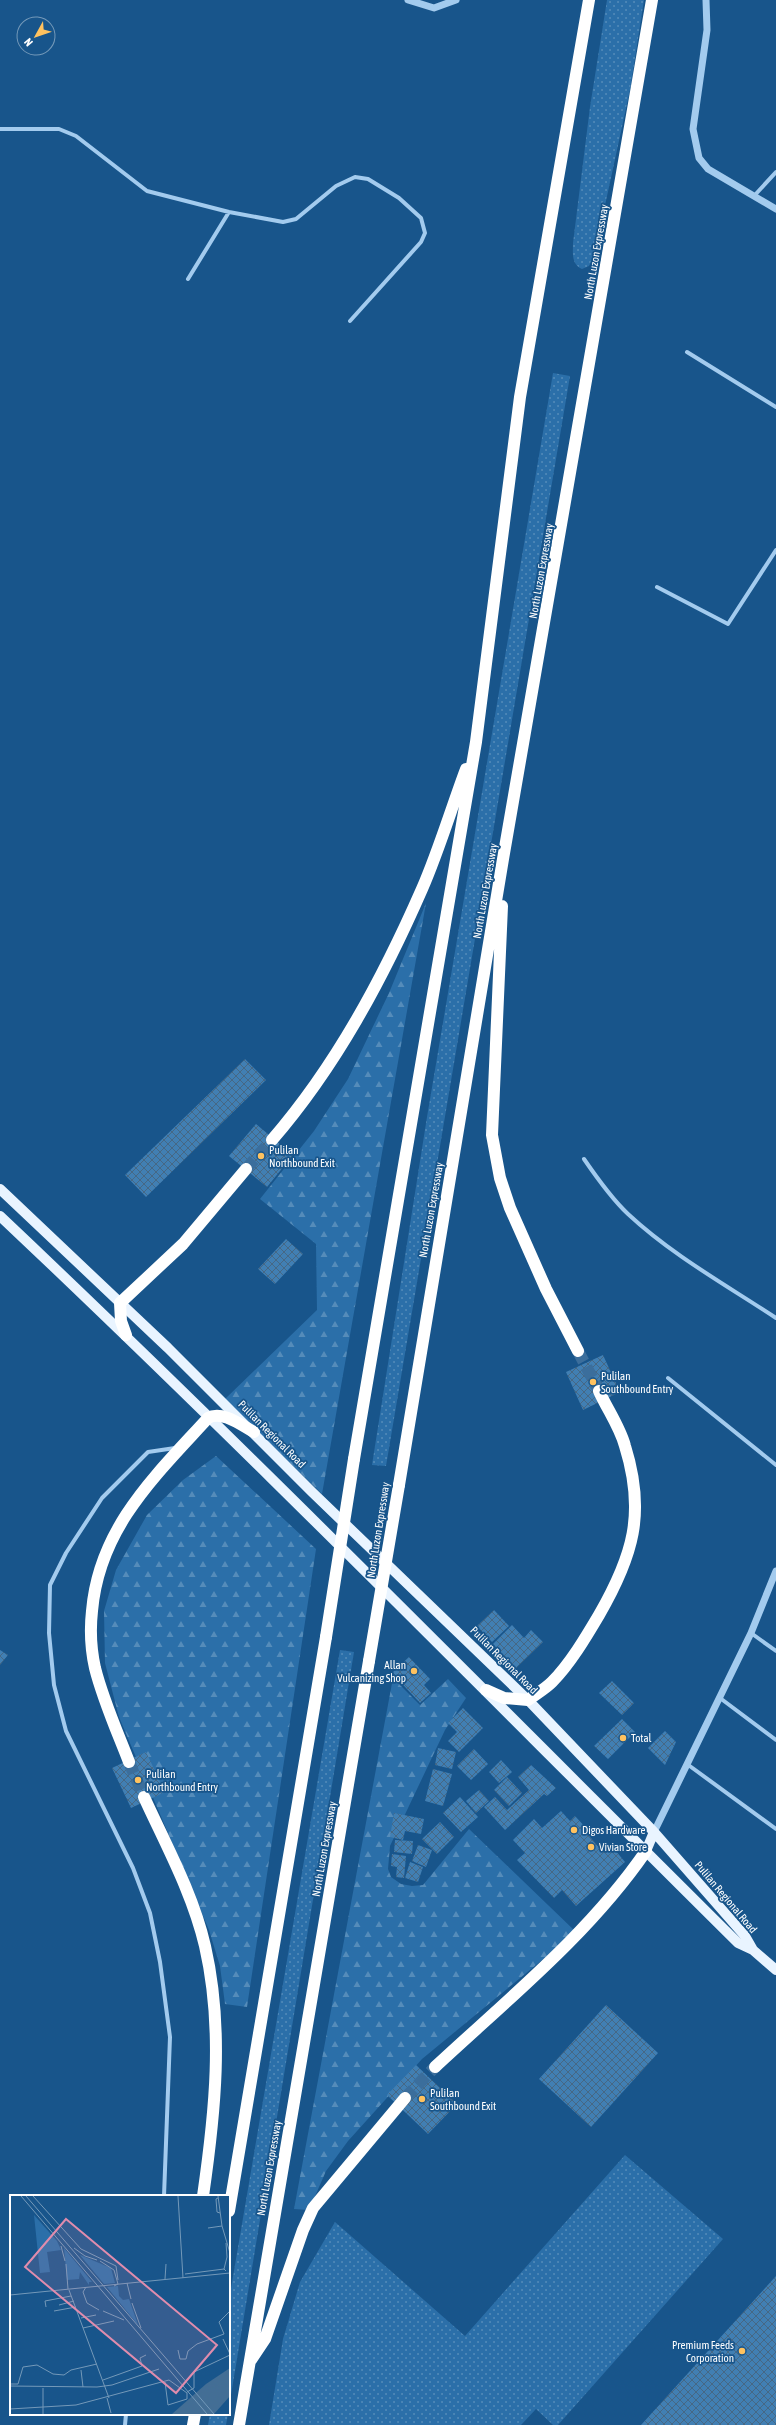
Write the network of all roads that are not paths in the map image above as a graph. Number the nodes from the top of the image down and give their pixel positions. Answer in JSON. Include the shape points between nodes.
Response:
{"nodes":[{"id":1,"x":408,"y":0,"type":"edge"},
{"id":2,"x":456,"y":0,"type":"edge"},
{"id":3,"x":589,"y":0,"type":"edge"},
{"id":4,"x":652,"y":0,"type":"edge"},
{"id":5,"x":706,"y":0,"type":"edge"},
{"id":6,"x":0,"y":129,"type":"edge"},
{"id":7,"x":776,"y":172,"type":"edge"},
{"id":8,"x":754,"y":196,"type":"junction"},
{"id":9,"x":776,"y":209,"type":"edge"},
{"id":10,"x":229,"y":212,"type":"junction"},
{"id":11,"x":188,"y":279,"type":"dead end"},
{"id":12,"x":350,"y":321,"type":"dead end"},
{"id":13,"x":687,"y":352,"type":"dead end"},
{"id":14,"x":776,"y":407,"type":"edge"},
{"id":15,"x":776,"y":550,"type":"edge"},
{"id":16,"x":658,"y":587,"type":"dead end"},
{"id":17,"x":476,"y":742,"type":"junction"},
{"id":18,"x":504,"y":859,"type":"junction"},
{"id":19,"x":272,"y":1140,"type":"tunnel mouth"},
{"id":20,"x":584,"y":1159,"type":"dead end"},
{"id":21,"x":246,"y":1169,"type":"tunnel mouth"},
{"id":22,"x":0,"y":1189,"type":"edge"},
{"id":23,"x":0,"y":1216,"type":"edge"},
{"id":24,"x":120,"y":1303,"type":"junction"},
{"id":25,"x":776,"y":1318,"type":"edge"},
{"id":26,"x":126,"y":1335,"type":"junction"},
{"id":27,"x":578,"y":1351,"type":"tunnel mouth"},
{"id":28,"x":668,"y":1378,"type":"dead end"},
{"id":29,"x":599,"y":1391,"type":"tunnel mouth"},
{"id":30,"x":208,"y":1418,"type":"junction"},
{"id":31,"x":254,"y":1432,"type":"junction"},
{"id":32,"x":182,"y":1447,"type":"junction"},
{"id":33,"x":776,"y":1464,"type":"edge"},
{"id":34,"x":776,"y":1571,"type":"edge"},
{"id":35,"x":751,"y":1632,"type":"junction"},
{"id":36,"x":776,"y":1651,"type":"edge"},
{"id":37,"x":486,"y":1690,"type":"junction"},
{"id":38,"x":720,"y":1698,"type":"junction"},
{"id":39,"x":528,"y":1700,"type":"junction"},
{"id":40,"x":776,"y":1740,"type":"edge"},
{"id":41,"x":129,"y":1762,"type":"tunnel mouth"},
{"id":42,"x":687,"y":1764,"type":"junction"},
{"id":43,"x":144,"y":1797,"type":"tunnel mouth"},
{"id":44,"x":776,"y":1829,"type":"edge"},
{"id":45,"x":654,"y":1832,"type":"junction"},
{"id":46,"x":646,"y":1851,"type":"junction"},
{"id":47,"x":752,"y":1950,"type":"junction"},
{"id":48,"x":776,"y":1970,"type":"edge"},
{"id":49,"x":435,"y":2067,"type":"tunnel mouth"},
{"id":50,"x":405,"y":2098,"type":"tunnel mouth"},
{"id":51,"x":164,"y":2195,"type":"edge"},
{"id":52,"x":203,"y":2195,"type":"edge"},
{"id":53,"x":230,"y":2205,"type":"edge"},
{"id":54,"x":249,"y":2365,"type":"junction"},
{"id":55,"x":126,"y":2415,"type":"edge"},
{"id":56,"x":194,"y":2415,"type":"edge"},
{"id":57,"x":125,"y":2425,"type":"edge"},
{"id":58,"x":193,"y":2425,"type":"edge"},
{"id":59,"x":238,"y":2425,"type":"edge"}],
"edges":[{"from":1,"to":2,"type":"street","via":[[434,8]]},
{"from":3,"to":17,"type":"highway","via":[[520,397]]},
{"from":4,"to":18,"type":"highway","name":"North Luzon Expressway"},
{"from":5,"to":8,"type":"street","via":[[707,30],[693,129],[699,158],[708,168]]},
{"from":6,"to":10,"type":"street","via":[[59,129],[76,136],[147,191]]},
{"from":7,"to":8,"type":"street"},
{"from":8,"to":9,"type":"street"},
{"from":10,"to":11,"type":"street"},
{"from":10,"to":12,"type":"street","via":[[282,222],[296,218],[336,186],[355,177],[368,179],[399,198],[421,218],[425,233],[421,242]]},
{"from":13,"to":14,"type":"street"},
{"from":15,"to":16,"type":"street","via":[[728,624]]},
{"from":17,"to":19,"type":"highway","via":[[422,888],[351,1032],[296,1112]]},
{"from":17,"to":53,"type":"highway","bridge":true},
{"from":18,"to":27,"type":"highway","via":[[492,1135],[500,1178],[510,1208],[546,1289]]},
{"from":18,"to":54,"type":"highway","name":"North Luzon Expressway","bridge":true},
{"from":20,"to":25,"type":"street","via":[[602,1186],[627,1214],[656,1238]]},
{"from":21,"to":24,"type":"highway","via":[[183,1244]]},
{"from":22,"to":24,"type":"main road","name":"Pulilan Regional Road"},
{"from":23,"to":26,"type":"main road","name":"Pulilan Regional Road"},
{"from":24,"to":26,"type":"highway","via":[[121,1321]]},
{"from":24,"to":31,"type":"main road","name":"Pulilan Regional Road"},
{"from":26,"to":30,"type":"main road","name":"Pulilan Regional Road"},
{"from":28,"to":33,"type":"street"},
{"from":29,"to":39,"type":"highway","via":[[625,1444],[636,1504],[634,1534],[614,1590],[593,1626],[552,1682]]},
{"from":30,"to":31,"type":"highway","via":[[214,1415],[224,1416]]},
{"from":30,"to":32,"type":"highway"},
{"from":30,"to":37,"type":"main road","name":"Pulilan Regional Road"},
{"from":31,"to":39,"type":"main road","name":"Pulilan Regional Road","via":[[312,1492]]},
{"from":32,"to":41,"type":"highway","via":[[147,1485],[116,1528],[101,1562],[93,1594],[91,1627],[95,1667]]},
{"from":32,"to":51,"type":"street","via":[[148,1452],[102,1498],[66,1553],[50,1585],[49,1632],[54,1685],[66,1731],[133,1868],[150,1913],[160,1962],[170,2037]]},
{"from":34,"to":35,"type":"street"},
{"from":35,"to":36,"type":"street"},
{"from":35,"to":38,"type":"street"},
{"from":37,"to":39,"type":"highway","via":[[504,1698]]},
{"from":37,"to":46,"type":"main road","name":"Pulilan Regional Road"},
{"from":38,"to":40,"type":"street"},
{"from":38,"to":42,"type":"street"},
{"from":39,"to":45,"type":"main road","name":"Pulilan Regional Road"},
{"from":42,"to":44,"type":"street"},
{"from":42,"to":45,"type":"street"},
{"from":43,"to":52,"type":"highway","via":[[188,1896],[205,1944],[214,1992],[218,2055]]},
{"from":45,"to":46,"type":"main road"},
{"from":45,"to":47,"type":"main road","name":"Pulilan Regional Road","via":[[745,1936]]},
{"from":46,"to":47,"type":"main road","name":"Pulilan Regional Road","via":[[738,1943]]},
{"from":46,"to":49,"type":"highway","via":[[621,1887],[577,1935]]},
{"from":47,"to":48,"type":"main road"},
{"from":50,"to":54,"type":"highway","via":[[313,2208],[265,2339]]},
{"from":54,"to":59,"type":"highway","name":"North Luzon Expressway"},
{"from":55,"to":57,"type":"street"},
{"from":56,"to":58,"type":"highway"}]}
